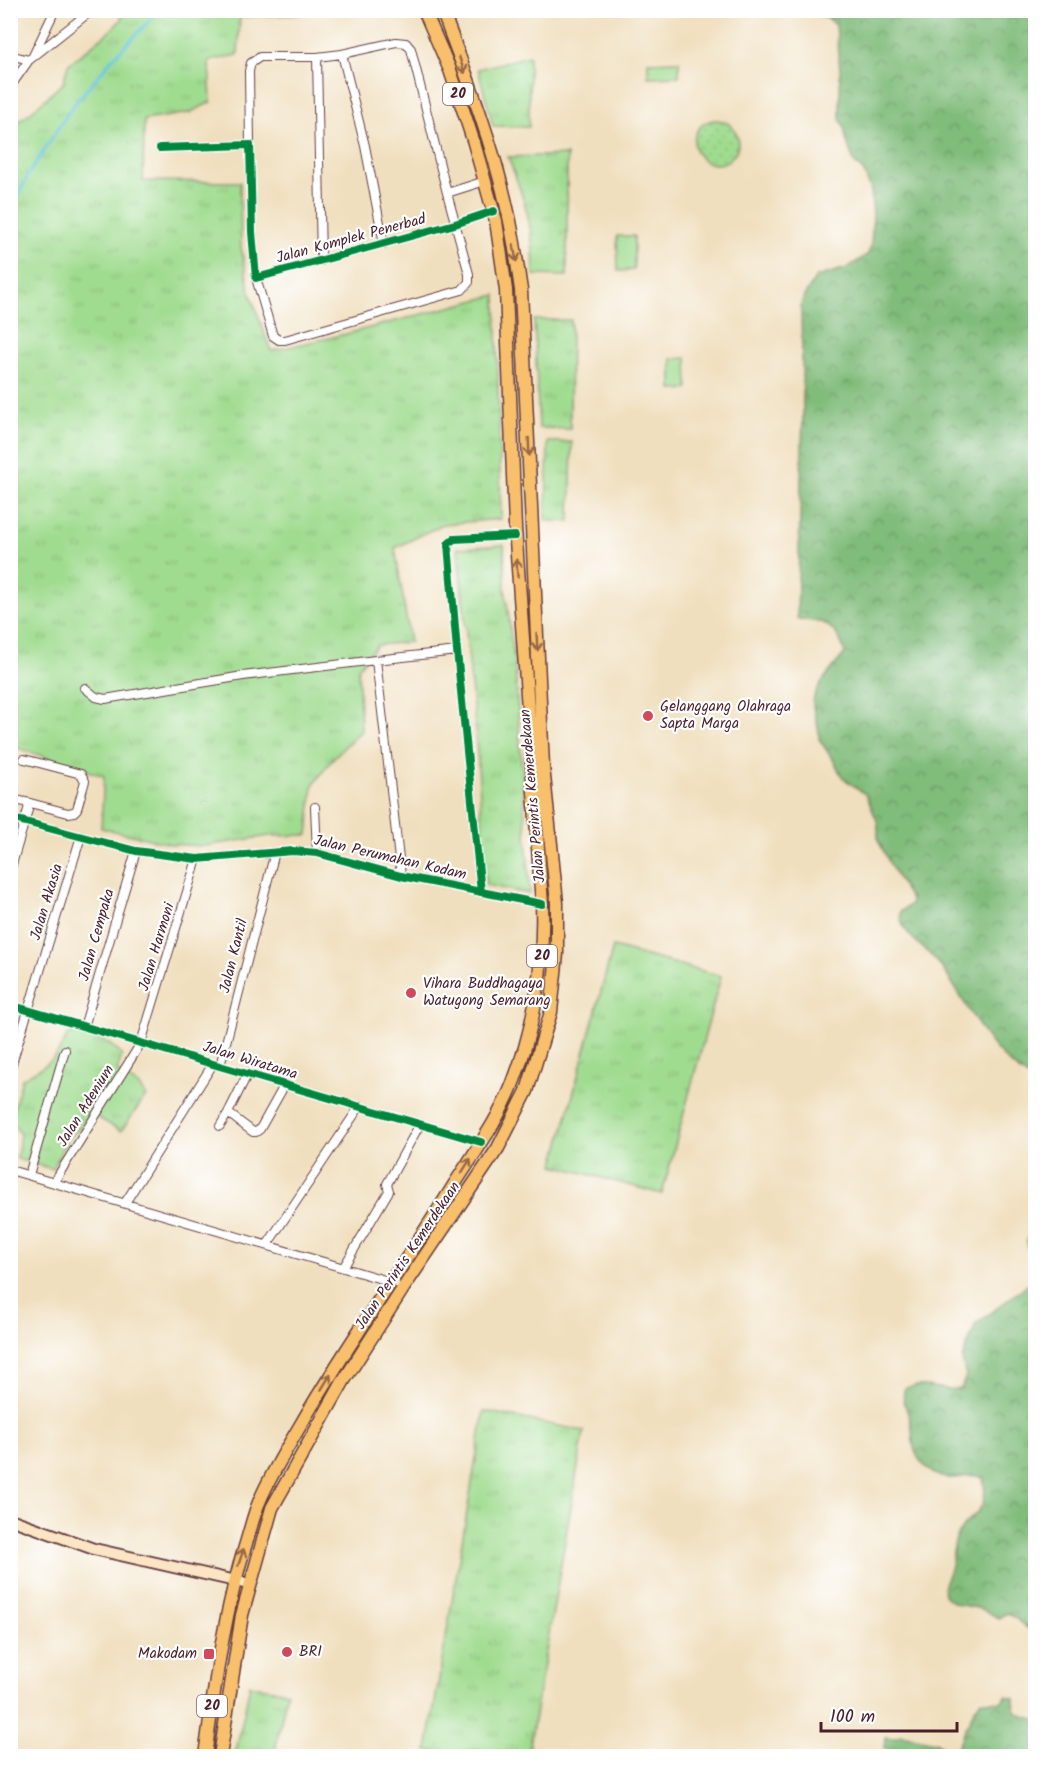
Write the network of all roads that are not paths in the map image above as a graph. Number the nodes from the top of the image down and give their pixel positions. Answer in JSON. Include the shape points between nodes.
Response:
{"nodes":[{"id":1,"x":55,"y":10,"type":"edge"},
{"id":2,"x":92,"y":10,"type":"edge"},
{"id":3,"x":424,"y":10,"type":"edge"},
{"id":4,"x":442,"y":10,"type":"edge"},
{"id":5,"x":342,"y":54,"type":"junction"},
{"id":6,"x":10,"y":55,"type":"edge"},
{"id":7,"x":317,"y":57,"type":"junction"},
{"id":8,"x":31,"y":59,"type":"junction"},
{"id":9,"x":10,"y":87,"type":"edge"},
{"id":10,"x":250,"y":145,"type":"junction"},
{"id":11,"x":160,"y":148,"type":"dead end"},
{"id":12,"x":499,"y":177,"type":"junction"},
{"id":13,"x":485,"y":181,"type":"junction"},
{"id":14,"x":447,"y":193,"type":"junction"},
{"id":15,"x":494,"y":211,"type":"junction"},
{"id":16,"x":455,"y":224,"type":"junction"},
{"id":17,"x":384,"y":244,"type":"junction"},
{"id":18,"x":321,"y":261,"type":"junction"},
{"id":19,"x":256,"y":278,"type":"junction"},
{"id":20,"x":515,"y":536,"type":"junction"},
{"id":21,"x":457,"y":651,"type":"junction"},
{"id":22,"x":376,"y":660,"type":"junction"},
{"id":23,"x":86,"y":688,"type":"dead end"},
{"id":24,"x":537,"y":747,"type":"junction"},
{"id":25,"x":24,"y":759,"type":"dead end"},
{"id":26,"x":10,"y":799,"type":"edge"},
{"id":27,"x":30,"y":803,"type":"junction"},
{"id":28,"x":315,"y":807,"type":"dead end"},
{"id":29,"x":10,"y":818,"type":"edge"},
{"id":30,"x":26,"y":822,"type":"junction"},
{"id":31,"x":81,"y":836,"type":"junction"},
{"id":32,"x":136,"y":851,"type":"junction"},
{"id":33,"x":275,"y":852,"type":"junction"},
{"id":34,"x":317,"y":853,"type":"junction"},
{"id":35,"x":197,"y":859,"type":"junction"},
{"id":36,"x":10,"y":871,"type":"edge"},
{"id":37,"x":401,"y":876,"type":"junction"},
{"id":38,"x":481,"y":892,"type":"junction"},
{"id":39,"x":542,"y":904,"type":"junction"},
{"id":40,"x":10,"y":1005,"type":"edge"},
{"id":41,"x":28,"y":1010,"type":"junction"},
{"id":42,"x":84,"y":1027,"type":"junction"},
{"id":43,"x":141,"y":1043,"type":"junction"},
{"id":44,"x":65,"y":1050,"type":"dead end"},
{"id":45,"x":217,"y":1065,"type":"junction"},
{"id":46,"x":10,"y":1070,"type":"edge"},
{"id":47,"x":247,"y":1075,"type":"junction"},
{"id":48,"x":284,"y":1086,"type":"junction"},
{"id":49,"x":360,"y":1106,"type":"junction"},
{"id":50,"x":228,"y":1113,"type":"junction"},
{"id":51,"x":420,"y":1124,"type":"junction"},
{"id":52,"x":220,"y":1126,"type":"dead end"},
{"id":53,"x":482,"y":1142,"type":"junction"},
{"id":54,"x":10,"y":1170,"type":"edge"},
{"id":55,"x":29,"y":1175,"type":"junction"},
{"id":56,"x":54,"y":1182,"type":"junction"},
{"id":57,"x":125,"y":1203,"type":"junction"},
{"id":58,"x":267,"y":1245,"type":"junction"},
{"id":59,"x":343,"y":1268,"type":"junction"},
{"id":60,"x":392,"y":1282,"type":"junction"},
{"id":61,"x":404,"y":1287,"type":"junction"},
{"id":62,"x":10,"y":1519,"type":"edge"},
{"id":63,"x":234,"y":1580,"type":"junction"},
{"id":64,"x":249,"y":1584,"type":"junction"},
{"id":65,"x":205,"y":1756,"type":"edge"},
{"id":66,"x":220,"y":1756,"type":"edge"}],
"edges":[{"from":1,"to":8,"type":"street"},
{"from":2,"to":8,"type":"street"},
{"from":3,"to":13,"type":"highway","name":"Jalan Perintis Kemerdekaan","number":"20","via":[[450,70]]},
{"from":4,"to":12,"type":"highway","name":"Jalan Perintis Kemerdekaan","number":"20","one_way":true},
{"from":5,"to":7,"type":"street","name":"Jalan Komplek Penerbad"},
{"from":5,"to":14,"type":"street","name":"Jalan Komplek Penerbad","via":[[396,42],[411,50]]},
{"from":5,"to":17,"type":"street","name":"Jalan Komplek Penerbad"},
{"from":6,"to":8,"type":"street"},
{"from":7,"to":10,"type":"street","name":"Jalan Komplek Penerbad","via":[[260,57],[251,63]]},
{"from":7,"to":18,"type":"street","name":"Jalan Komplek Penerbad"},
{"from":8,"to":9,"type":"street"},
{"from":10,"to":11,"type":"street"},
{"from":10,"to":19,"type":"street","name":"Jalan Komplek Penerbad"},
{"from":12,"to":13,"type":"highway"},
{"from":12,"to":24,"type":"highway","name":"Jalan Perintis Kemerdekaan","number":"20","one_way":true,"via":[[521,290]]},
{"from":13,"to":14,"type":"street"},
{"from":13,"to":15,"type":"highway","name":"Jalan Perintis Kemerdekaan","number":"20"},
{"from":14,"to":16,"type":"street","name":"Jalan Komplek Penerbad"},
{"from":15,"to":16,"type":"street","name":"Jalan Komplek Penerbad"},
{"from":15,"to":20,"type":"highway","name":"Jalan Perintis Kemerdekaan","number":"20","via":[[508,318]]},
{"from":16,"to":17,"type":"street","name":"Jalan Komplek Penerbad"},
{"from":16,"to":19,"type":"street","name":"Jalan Komplek Penerbad","via":[[469,274],[469,282],[462,290],[339,326],[279,340],[273,336]]},
{"from":17,"to":18,"type":"street","name":"Jalan Komplek Penerbad"},
{"from":18,"to":19,"type":"street","name":"Jalan Komplek Penerbad"},
{"from":20,"to":21,"type":"street","name":"Jalan Perumahan Kodam","via":[[454,539],[448,544]]},
{"from":24,"to":20,"type":"highway","name":"Jalan Perintis Kemerdekaan","number":"20","one_way":true},
{"from":21,"to":22,"type":"street"},
{"from":21,"to":38,"type":"street","name":"Jalan Perumahan Kodam"},
{"from":22,"to":23,"type":"street","via":[[105,699]]},
{"from":22,"to":37,"type":"street","name":"Jalan Perumahan Kodam"},
{"from":24,"to":39,"type":"highway","name":"Jalan Perintis Kemerdekaan","number":"20","via":[[534,806]]},
{"from":24,"to":61,"type":"highway","name":"Jalan Perintis Kemerdekaan","number":"20","via":[[558,927],[551,1012],[515,1118]]},
{"from":25,"to":27,"type":"street","via":[[81,774],[85,781],[74,812]]},
{"from":26,"to":27,"type":"street"},
{"from":27,"to":30,"type":"street"},
{"from":28,"to":34,"type":"street"},
{"from":29,"to":30,"type":"street","name":"Jalan Perumahan Kodam"},
{"from":30,"to":31,"type":"street","name":"Jalan Perumahan Kodam"},
{"from":30,"to":36,"type":"street"},
{"from":31,"to":32,"type":"street","name":"Jalan Perumahan Kodam"},
{"from":31,"to":41,"type":"street","name":"Jalan Akasia"},
{"from":32,"to":35,"type":"street","name":"Jalan Perumahan Kodam"},
{"from":32,"to":42,"type":"street","name":"Jalan Cempaka"},
{"from":33,"to":34,"type":"street","name":"Jalan Perumahan Kodam"},
{"from":33,"to":35,"type":"street","name":"Jalan Perumahan Kodam"},
{"from":33,"to":45,"type":"street","name":"Jalan Kantil"},
{"from":34,"to":37,"type":"street","name":"Jalan Perumahan Kodam"},
{"from":35,"to":43,"type":"street","name":"Jalan Harmoni"},
{"from":37,"to":38,"type":"street","name":"Jalan Perumahan Kodam"},
{"from":38,"to":39,"type":"street","name":"Jalan Perumahan Kodam"},
{"from":39,"to":53,"type":"highway","name":"Jalan Perintis Kemerdekaan","number":"20","via":[[543,954],[535,1008],[513,1082]]},
{"from":40,"to":41,"type":"street","name":"Jalan Wiratama"},
{"from":41,"to":42,"type":"street","name":"Jalan Wiratama"},
{"from":41,"to":46,"type":"street","name":"Jalan Akasia"},
{"from":42,"to":43,"type":"street","name":"Jalan Wiratama"},
{"from":43,"to":45,"type":"street","name":"Jalan Wiratama"},
{"from":43,"to":56,"type":"street","name":"Jalan Adenium"},
{"from":44,"to":55,"type":"street"},
{"from":45,"to":47,"type":"street","name":"Jalan Wiratama"},
{"from":45,"to":57,"type":"street","name":"Jalan Kantil"},
{"from":47,"to":48,"type":"street","name":"Jalan Wiratama"},
{"from":47,"to":50,"type":"street"},
{"from":48,"to":49,"type":"street","name":"Jalan Wiratama"},
{"from":48,"to":50,"type":"street","via":[[256,1132]]},
{"from":49,"to":51,"type":"street","name":"Jalan Wiratama"},
{"from":49,"to":58,"type":"street"},
{"from":50,"to":52,"type":"street"},
{"from":51,"to":53,"type":"street","name":"Jalan Wiratama"},
{"from":51,"to":59,"type":"street","via":[[387,1184],[389,1191]]},
{"from":60,"to":53,"type":"highway","name":"Jalan Perintis Kemerdekaan","number":"20","one_way":true},
{"from":54,"to":55,"type":"street"},
{"from":55,"to":56,"type":"street"},
{"from":56,"to":57,"type":"street"},
{"from":57,"to":58,"type":"street"},
{"from":58,"to":59,"type":"street"},
{"from":59,"to":60,"type":"street"},
{"from":60,"to":61,"type":"street"},
{"from":63,"to":60,"type":"highway","name":"Jalan Perintis Kemerdekaan","number":"20","one_way":true,"via":[[259,1502],[272,1476],[326,1381]]},
{"from":61,"to":64,"type":"highway","name":"Jalan Perintis Kemerdekaan","number":"20","via":[[343,1382],[272,1508]]},
{"from":62,"to":63,"type":"main road","via":[[94,1549]]},
{"from":63,"to":64,"type":"main road"},
{"from":63,"to":65,"type":"highway","name":"Jalan Perintis Kemerdekaan","number":"20"},
{"from":64,"to":66,"type":"highway","name":"Jalan Perintis Kemerdekaan","number":"20"}]}
